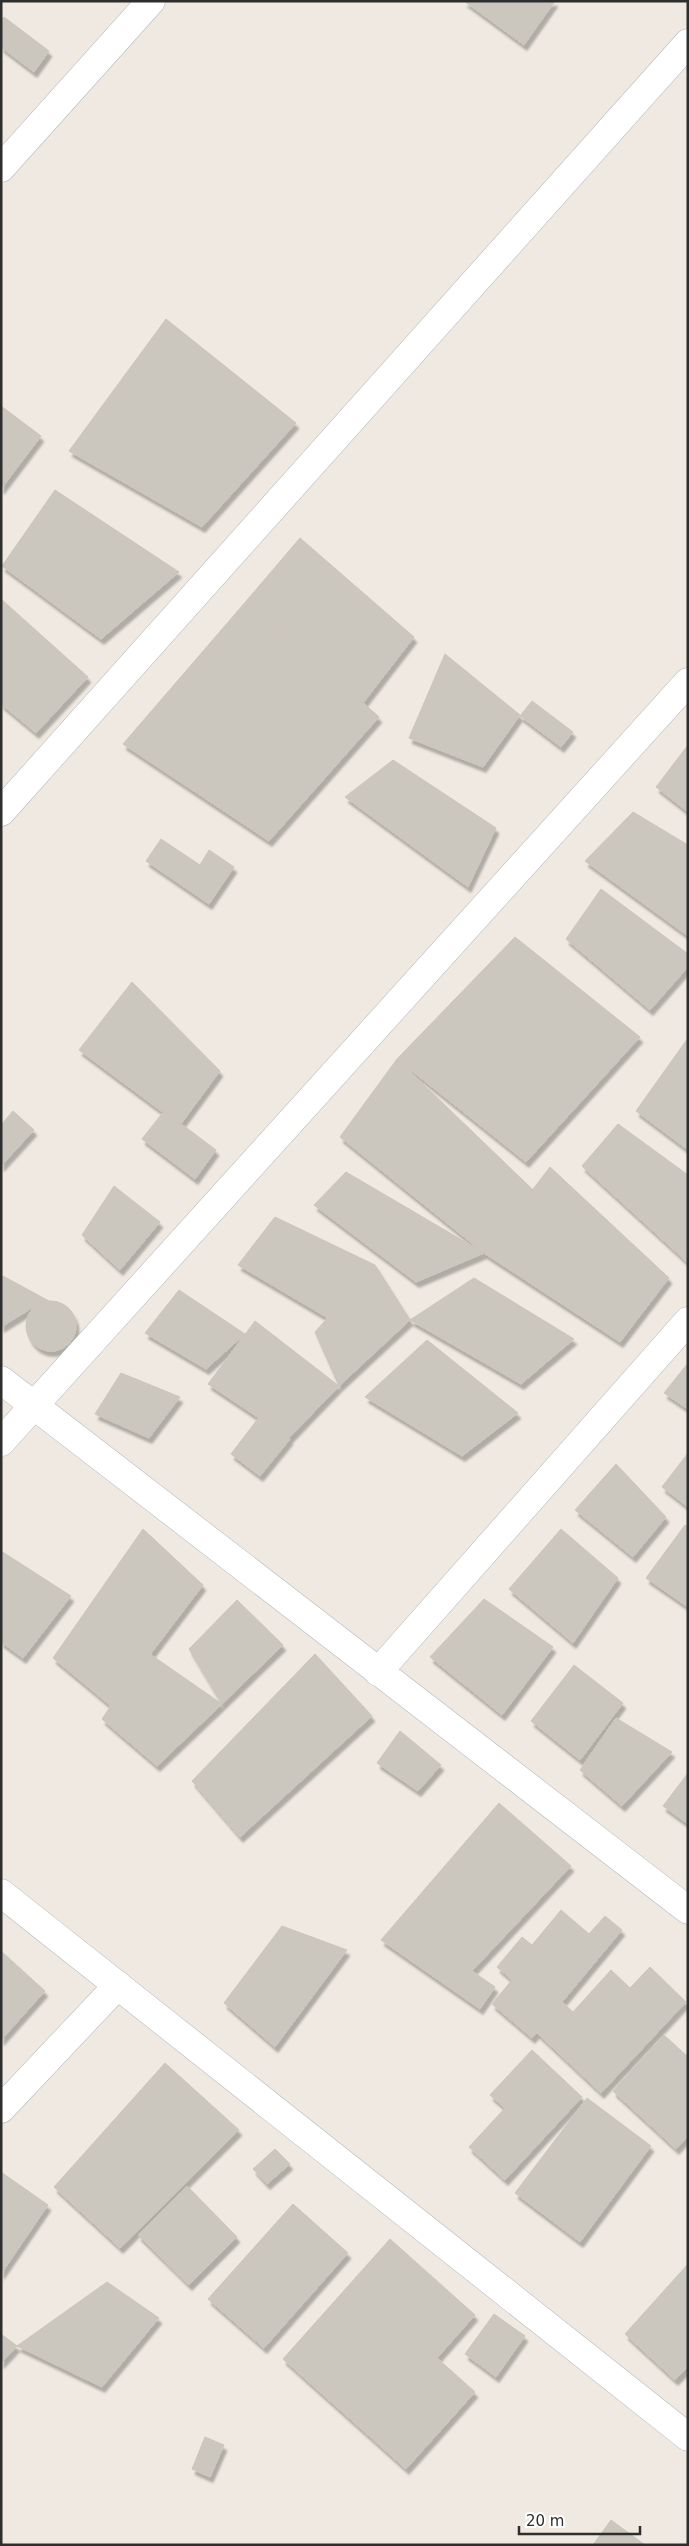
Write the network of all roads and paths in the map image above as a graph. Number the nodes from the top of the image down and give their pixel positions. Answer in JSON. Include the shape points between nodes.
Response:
{"nodes":[{"id":1,"x":151,"y":1,"type":"edge"},
{"id":2,"x":688,"y":43,"type":"edge"},
{"id":3,"x":1,"y":168,"type":"edge"},
{"id":4,"x":688,"y":682,"type":"edge"},
{"id":5,"x":1,"y":812,"type":"edge"},
{"id":6,"x":688,"y":1321,"type":"edge"},
{"id":7,"x":1,"y":1380,"type":"edge"},
{"id":8,"x":33,"y":1406,"type":"junction"},
{"id":9,"x":1,"y":1442,"type":"edge"},
{"id":10,"x":378,"y":1672,"type":"junction"},
{"id":11,"x":1,"y":1893,"type":"edge"},
{"id":12,"x":688,"y":1910,"type":"edge"},
{"id":13,"x":118,"y":1985,"type":"junction"},
{"id":14,"x":1,"y":2109,"type":"edge"},
{"id":15,"x":688,"y":2437,"type":"edge"}],
"edges":[{"from":1,"to":3,"type":"street"},
{"from":2,"to":5,"type":"street"},
{"from":4,"to":8,"type":"street"},
{"from":6,"to":10,"type":"street"},
{"from":7,"to":8,"type":"street"},
{"from":8,"to":9,"type":"street"},
{"from":8,"to":10,"type":"street"},
{"from":10,"to":12,"type":"street"},
{"from":11,"to":13,"type":"street"},
{"from":13,"to":14,"type":"street"},
{"from":13,"to":15,"type":"street"}]}
